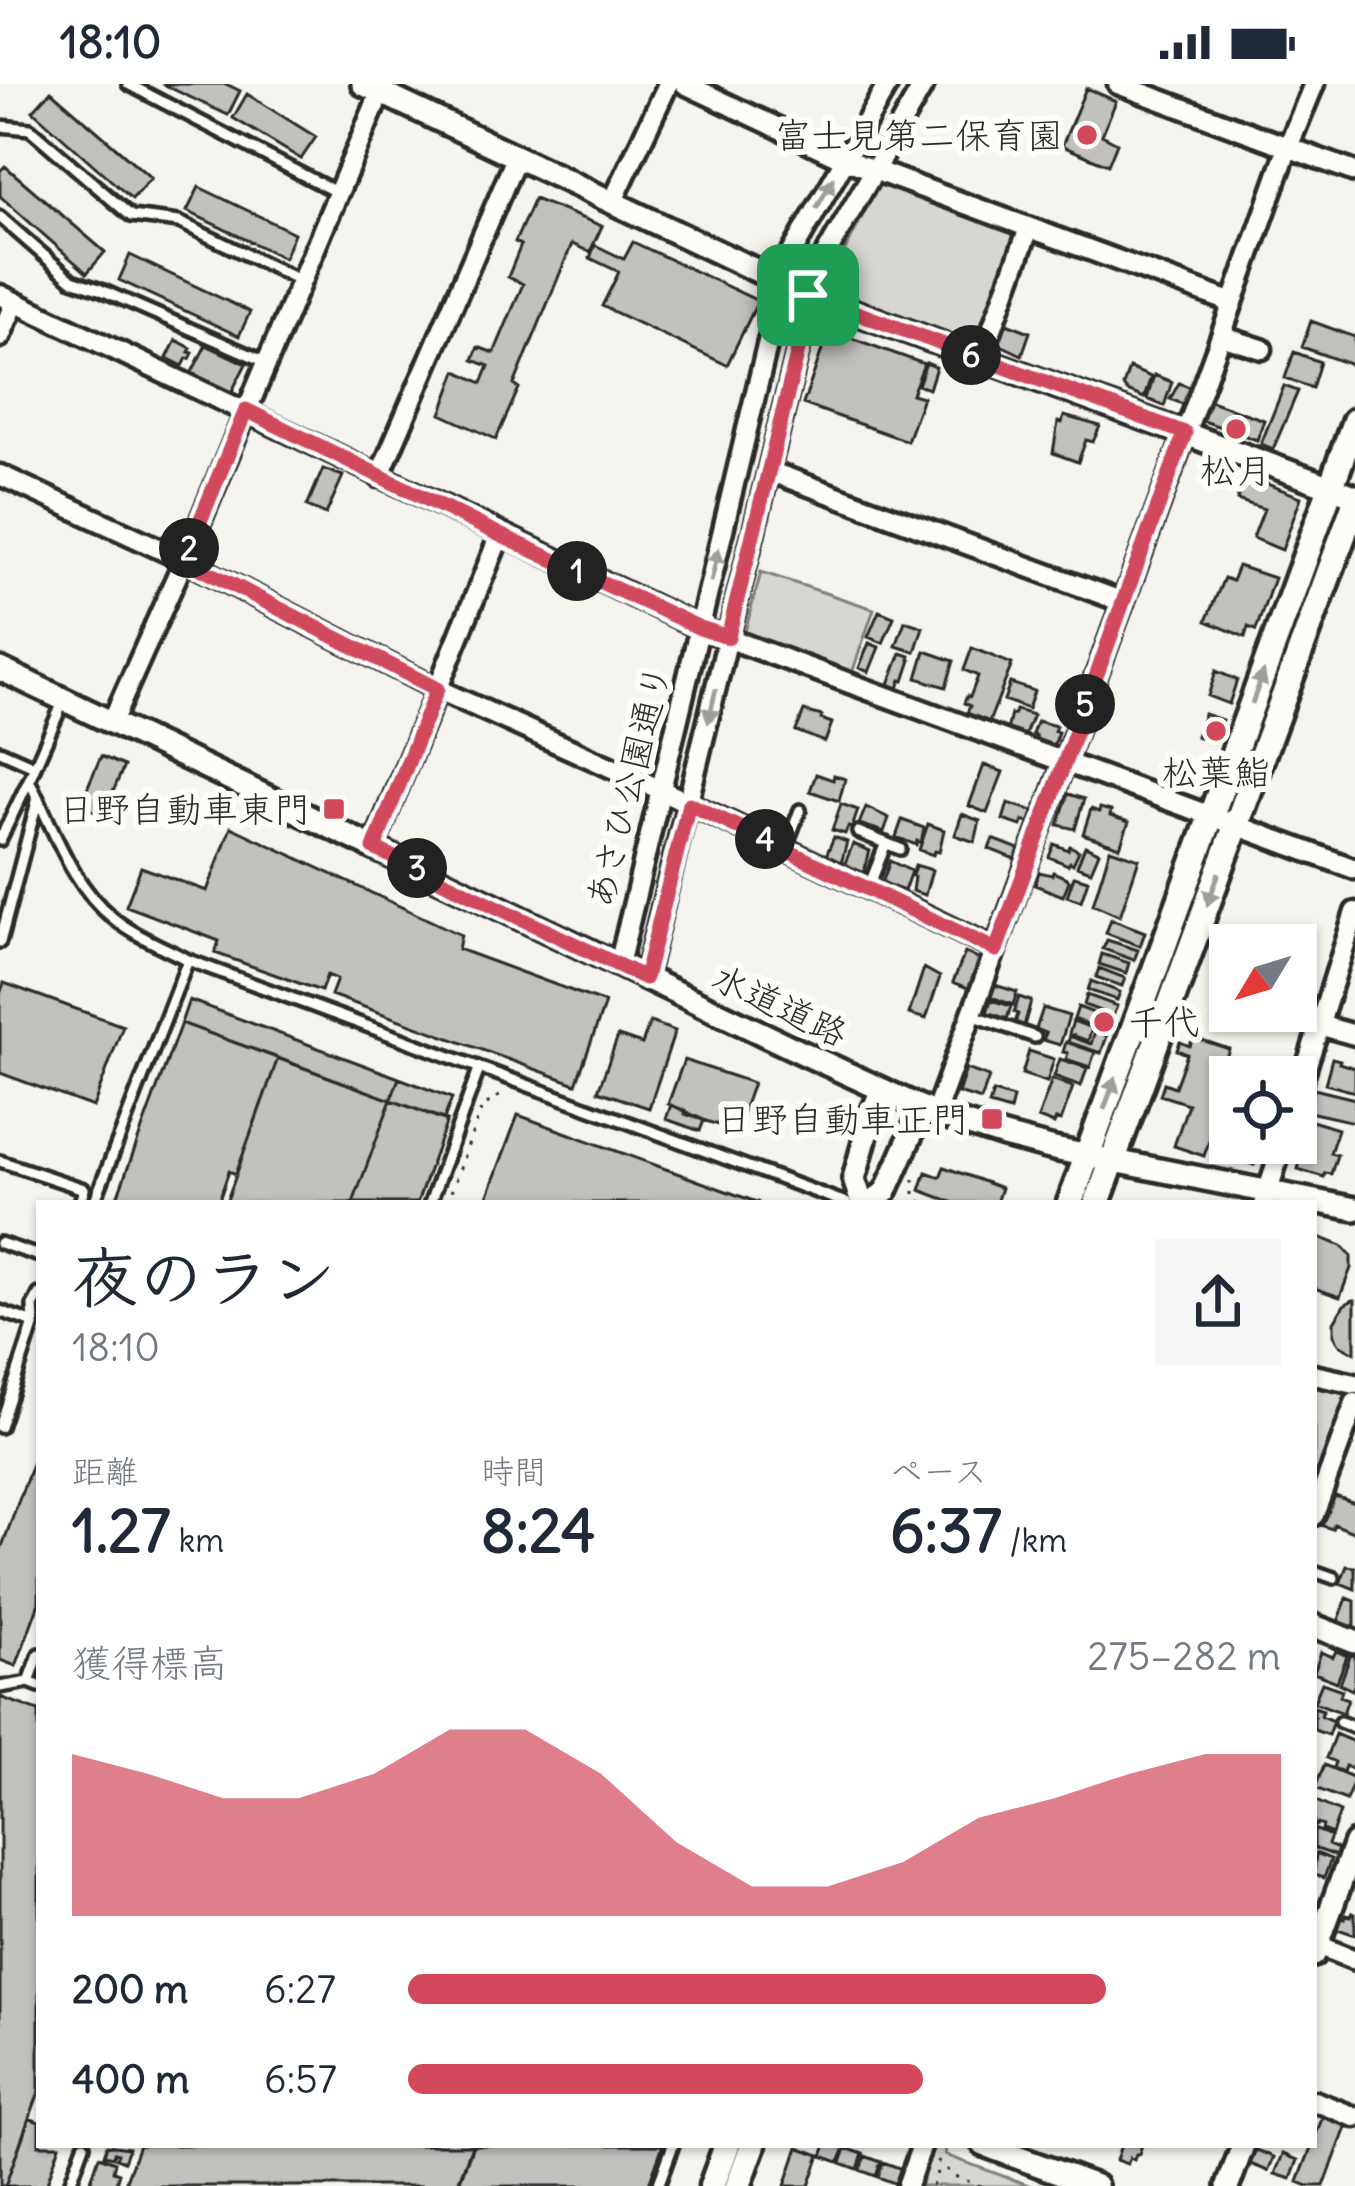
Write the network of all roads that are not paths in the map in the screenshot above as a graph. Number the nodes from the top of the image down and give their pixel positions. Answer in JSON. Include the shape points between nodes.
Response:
{"nodes":[{"id":1,"x":128,"y":84,"type":"edge"},
{"id":2,"x":668,"y":84,"type":"edge"},
{"id":3,"x":685,"y":84,"type":"edge"},
{"id":4,"x":888,"y":84,"type":"edge"},
{"id":5,"x":924,"y":84,"type":"edge"},
{"id":6,"x":1118,"y":84,"type":"edge"},
{"id":7,"x":1314,"y":84,"type":"edge"},
{"id":8,"x":376,"y":87,"type":"edge"},
{"id":9,"x":0,"y":126,"type":"edge"},
{"id":10,"x":1288,"y":146,"type":"junction"},
{"id":11,"x":516,"y":158,"type":"junction"},
{"id":12,"x":844,"y":159,"type":"junction"},
{"id":13,"x":875,"y":169,"type":"junction"},
{"id":14,"x":1355,"y":172,"type":"edge"},
{"id":15,"x":339,"y":194,"type":"junction"},
{"id":16,"x":612,"y":203,"type":"junction"},
{"id":17,"x":0,"y":217,"type":"edge"},
{"id":18,"x":1029,"y":228,"type":"junction"},
{"id":19,"x":301,"y":281,"type":"junction"},
{"id":20,"x":782,"y":283,"type":"junction"},
{"id":21,"x":808,"y":295,"type":"junction"},
{"id":22,"x":8,"y":298,"type":"edge"},
{"id":23,"x":1233,"y":304,"type":"junction"},
{"id":24,"x":1221,"y":336,"type":"junction"},
{"id":25,"x":0,"y":337,"type":"edge"},
{"id":26,"x":1262,"y":349,"type":"dead end"},
{"id":27,"x":981,"y":359,"type":"junction"},
{"id":28,"x":266,"y":362,"type":"junction"},
{"id":29,"x":246,"y":410,"type":"junction"},
{"id":30,"x":1355,"y":421,"type":"edge"},
{"id":31,"x":1185,"y":433,"type":"junction"},
{"id":32,"x":769,"y":471,"type":"junction"},
{"id":33,"x":0,"y":475,"type":"edge"},
{"id":34,"x":379,"y":477,"type":"junction"},
{"id":35,"x":1330,"y":487,"type":"junction"},
{"id":36,"x":1355,"y":499,"type":"edge"},
{"id":37,"x":500,"y":535,"type":"junction"},
{"id":38,"x":184,"y":560,"type":"junction"},
{"id":39,"x":1123,"y":602,"type":"junction"},
{"id":40,"x":700,"y":628,"type":"junction"},
{"id":41,"x":728,"y":637,"type":"junction"},
{"id":42,"x":0,"y":669,"type":"edge"},
{"id":43,"x":437,"y":689,"type":"junction"},
{"id":44,"x":64,"y":700,"type":"junction"},
{"id":45,"x":112,"y":722,"type":"junction"},
{"id":46,"x":0,"y":751,"type":"edge"},
{"id":47,"x":1064,"y":763,"type":"junction"},
{"id":48,"x":34,"y":766,"type":"junction"},
{"id":49,"x":28,"y":780,"type":"junction"},
{"id":50,"x":661,"y":790,"type":"junction"},
{"id":51,"x":38,"y":798,"type":"junction"},
{"id":52,"x":689,"y":804,"type":"junction"},
{"id":53,"x":800,"y":810,"type":"dead end"},
{"id":54,"x":1224,"y":822,"type":"junction"},
{"id":55,"x":858,"y":832,"type":"dead end"},
{"id":56,"x":0,"y":840,"type":"edge"},
{"id":57,"x":886,"y":843,"type":"junction"},
{"id":58,"x":374,"y":848,"type":"junction"},
{"id":59,"x":785,"y":849,"type":"junction"},
{"id":60,"x":900,"y":849,"type":"dead end"},
{"id":61,"x":1355,"y":869,"type":"edge"},
{"id":62,"x":868,"y":889,"type":"junction"},
{"id":63,"x":1355,"y":912,"type":"edge"},
{"id":64,"x":0,"y":942,"type":"edge"},
{"id":65,"x":996,"y":950,"type":"junction"},
{"id":66,"x":188,"y":960,"type":"junction"},
{"id":67,"x":619,"y":965,"type":"junction"},
{"id":68,"x":645,"y":978,"type":"junction"},
{"id":69,"x":973,"y":1015,"type":"junction"},
{"id":70,"x":1319,"y":1025,"type":"junction"},
{"id":71,"x":1355,"y":1035,"type":"edge"},
{"id":72,"x":1035,"y":1037,"type":"dead end"},
{"id":73,"x":1309,"y":1056,"type":"edge"},
{"id":74,"x":479,"y":1069,"type":"junction"},
{"id":75,"x":882,"y":1090,"type":"junction"},
{"id":76,"x":929,"y":1111,"type":"junction"},
{"id":77,"x":1087,"y":1156,"type":"junction"},
{"id":78,"x":1113,"y":1160,"type":"junction"},
{"id":79,"x":0,"y":1161,"type":"edge"},
{"id":80,"x":1276,"y":1164,"type":"edge"},
{"id":81,"x":1266,"y":1197,"type":"edge"},
{"id":82,"x":81,"y":1200,"type":"edge"},
{"id":83,"x":95,"y":1200,"type":"edge"},
{"id":84,"x":431,"y":1200,"type":"edge"},
{"id":85,"x":838,"y":1200,"type":"edge"},
{"id":86,"x":861,"y":1200,"type":"edge"},
{"id":87,"x":876,"y":1200,"type":"edge"},
{"id":88,"x":1071,"y":1200,"type":"edge"},
{"id":89,"x":1098,"y":1200,"type":"edge"},
{"id":90,"x":1317,"y":1204,"type":"edge"},
{"id":91,"x":1355,"y":1209,"type":"edge"},
{"id":92,"x":0,"y":1243,"type":"edge"},
{"id":93,"x":36,"y":1255,"type":"edge"},
{"id":94,"x":36,"y":1300,"type":"edge"},
{"id":95,"x":0,"y":1311,"type":"edge"},
{"id":96,"x":34,"y":1323,"type":"junction"},
{"id":97,"x":1317,"y":1376,"type":"edge"},
{"id":98,"x":1355,"y":1384,"type":"edge"},
{"id":99,"x":1355,"y":1403,"type":"edge"},
{"id":100,"x":0,"y":1425,"type":"edge"},
{"id":101,"x":1317,"y":1507,"type":"edge"},
{"id":102,"x":1317,"y":1572,"type":"edge"},
{"id":103,"x":1334,"y":1578,"type":"dead end"},
{"id":104,"x":1317,"y":1626,"type":"edge"},
{"id":105,"x":1355,"y":1642,"type":"edge"},
{"id":106,"x":34,"y":1684,"type":"edge"},
{"id":107,"x":0,"y":1687,"type":"edge"},
{"id":108,"x":1340,"y":1722,"type":"dead end"},
{"id":109,"x":1355,"y":1728,"type":"edge"},
{"id":110,"x":1355,"y":1843,"type":"edge"},
{"id":111,"x":1317,"y":1947,"type":"edge"},
{"id":112,"x":1317,"y":1950,"type":"edge"},
{"id":113,"x":1355,"y":1960,"type":"edge"},
{"id":114,"x":1317,"y":2102,"type":"edge"},
{"id":115,"x":1355,"y":2116,"type":"edge"},
{"id":116,"x":83,"y":2148,"type":"edge"},
{"id":117,"x":672,"y":2148,"type":"edge"},
{"id":118,"x":726,"y":2148,"type":"edge"},
{"id":119,"x":752,"y":2148,"type":"edge"},
{"id":120,"x":921,"y":2148,"type":"edge"},
{"id":121,"x":992,"y":2148,"type":"edge"},
{"id":122,"x":1243,"y":2148,"type":"edge"},
{"id":123,"x":69,"y":2186,"type":"edge"},
{"id":124,"x":658,"y":2186,"type":"edge"},
{"id":125,"x":712,"y":2186,"type":"edge"},
{"id":126,"x":738,"y":2186,"type":"edge"},
{"id":127,"x":907,"y":2186,"type":"edge"},
{"id":128,"x":1096,"y":2186,"type":"edge"},
{"id":129,"x":1228,"y":2186,"type":"edge"}],
"edges":[{"from":1,"to":15,"type":"lane"},
{"from":2,"to":16,"type":"street"},
{"from":3,"to":12,"type":"street"},
{"from":4,"to":12,"type":"street","name":"あさひ公園通り"},
{"from":5,"to":13,"type":"street","name":"あさひ公園通り"},
{"from":6,"to":10,"type":"street"},
{"from":7,"to":10,"type":"street"},
{"from":8,"to":11,"type":"street"},
{"from":8,"to":15,"type":"street"},
{"from":9,"to":19,"type":"lane","via":[[30,129],[131,216],[179,222]]},
{"from":10,"to":14,"type":"street"},
{"from":10,"to":23,"type":"street"},
{"from":11,"to":16,"type":"street"},
{"from":11,"to":34,"type":"street"},
{"from":12,"to":13,"type":"street"},
{"from":20,"to":12,"type":"street","name":"あさひ公園通り","one_way":true},
{"from":13,"to":18,"type":"street"},
{"from":13,"to":21,"type":"street","name":"あさひ公園通り"},
{"from":15,"to":19,"type":"street"},
{"from":16,"to":20,"type":"street"},
{"from":17,"to":28,"type":"lane","via":[[73,280]]},
{"from":18,"to":23,"type":"street"},
{"from":18,"to":27,"type":"street"},
{"from":19,"to":28,"type":"street"},
{"from":20,"to":21,"type":"street"},
{"from":40,"to":20,"type":"street","name":"あさひ公園通り","one_way":true},
{"from":21,"to":27,"type":"street"},
{"from":21,"to":32,"type":"street","name":"あさひ公園通り"},
{"from":22,"to":25,"type":"street"},
{"from":22,"to":29,"type":"street"},
{"from":23,"to":24,"type":"street"},
{"from":24,"to":26,"type":"street"},
{"from":24,"to":31,"type":"street"},
{"from":27,"to":31,"type":"street"},
{"from":28,"to":29,"type":"street"},
{"from":29,"to":34,"type":"street"},
{"from":29,"to":38,"type":"street"},
{"from":30,"to":35,"type":"main road"},
{"from":31,"to":35,"type":"street"},
{"from":31,"to":39,"type":"street"},
{"from":32,"to":39,"type":"street"},
{"from":32,"to":41,"type":"street","name":"あさひ公園通り"},
{"from":33,"to":38,"type":"street"},
{"from":34,"to":37,"type":"street"},
{"from":35,"to":36,"type":"street"},
{"from":54,"to":35,"type":"main road","one_way":true},
{"from":36,"to":54,"type":"main road"},
{"from":37,"to":40,"type":"street"},
{"from":37,"to":43,"type":"street"},
{"from":38,"to":43,"type":"street"},
{"from":38,"to":45,"type":"street"},
{"from":39,"to":47,"type":"street"},
{"from":40,"to":41,"type":"street"},
{"from":40,"to":50,"type":"street","name":"あさひ公園通り"},
{"from":41,"to":47,"type":"street"},
{"from":41,"to":52,"type":"street","name":"あさひ公園通り","one_way":true},
{"from":42,"to":44,"type":"street","name":"水道道路"},
{"from":43,"to":50,"type":"street"},
{"from":43,"to":58,"type":"street"},
{"from":44,"to":45,"type":"street","name":"水道道路"},
{"from":44,"to":48,"type":"lane"},
{"from":45,"to":58,"type":"street","name":"水道道路"},
{"from":46,"to":48,"type":"lane"},
{"from":47,"to":54,"type":"street"},
{"from":47,"to":65,"type":"street"},
{"from":48,"to":49,"type":"lane"},
{"from":49,"to":51,"type":"lane"},
{"from":49,"to":56,"type":"lane"},
{"from":50,"to":52,"type":"street"},
{"from":50,"to":67,"type":"street","name":"あさひ公園通り"},
{"from":51,"to":64,"type":"lane"},
{"from":51,"to":66,"type":"lane","via":[[96,902]]},
{"from":52,"to":59,"type":"street"},
{"from":52,"to":68,"type":"street","name":"あさひ公園通り"},
{"from":53,"to":59,"type":"lane"},
{"from":54,"to":61,"type":"street"},
{"from":77,"to":54,"type":"main road","one_way":true},
{"from":54,"to":78,"type":"main road","one_way":true},
{"from":55,"to":57,"type":"lane"},
{"from":57,"to":60,"type":"lane"},
{"from":57,"to":62,"type":"lane"},
{"from":58,"to":67,"type":"street","name":"水道道路"},
{"from":59,"to":62,"type":"street"},
{"from":62,"to":65,"type":"street"},
{"from":63,"to":70,"type":"street"},
{"from":65,"to":69,"type":"street"},
{"from":66,"to":74,"type":"lane"},
{"from":66,"to":83,"type":"lane"},
{"from":67,"to":68,"type":"street","name":"水道道路"},
{"from":68,"to":75,"type":"street","name":"水道道路"},
{"from":69,"to":72,"type":"lane"},
{"from":69,"to":76,"type":"street"},
{"from":70,"to":71,"type":"street"},
{"from":70,"to":73,"type":"street"},
{"from":74,"to":84,"type":"lane"},
{"from":74,"to":85,"type":"lane"},
{"from":75,"to":76,"type":"street","name":"水道道路"},
{"from":75,"to":86,"type":"street","via":[[854,1179]]},
{"from":76,"to":77,"type":"street","name":"水道道路"},
{"from":76,"to":87,"type":"street"},
{"from":77,"to":78,"type":"street","name":"水道道路"},
{"from":77,"to":88,"type":"main road"},
{"from":78,"to":81,"type":"street","name":"水道道路"},
{"from":78,"to":89,"type":"main road"},
{"from":79,"to":82,"type":"lane","via":[[85,1190]]},
{"from":80,"to":81,"type":"street"},
{"from":90,"to":91,"type":"street","name":"水道道路"},
{"from":92,"to":93,"type":"lane"},
{"from":94,"to":96,"type":"lane"},
{"from":95,"to":96,"type":"lane"},
{"from":96,"to":100,"type":"lane"},
{"from":97,"to":98,"type":"street"},
{"from":99,"to":101,"type":"street"},
{"from":102,"to":103,"type":"lane"},
{"from":104,"to":105,"type":"street"},
{"from":106,"to":107,"type":"lane"},
{"from":108,"to":109,"type":"lane"},
{"from":110,"to":111,"type":"street"},
{"from":112,"to":113,"type":"street"},
{"from":114,"to":115,"type":"street"},
{"from":116,"to":123,"type":"lane"},
{"from":117,"to":124,"type":"lane"},
{"from":118,"to":125,"type":"main road"},
{"from":119,"to":126,"type":"main road"},
{"from":120,"to":127,"type":"street"},
{"from":121,"to":128,"type":"street"},
{"from":122,"to":129,"type":"street"}]}
